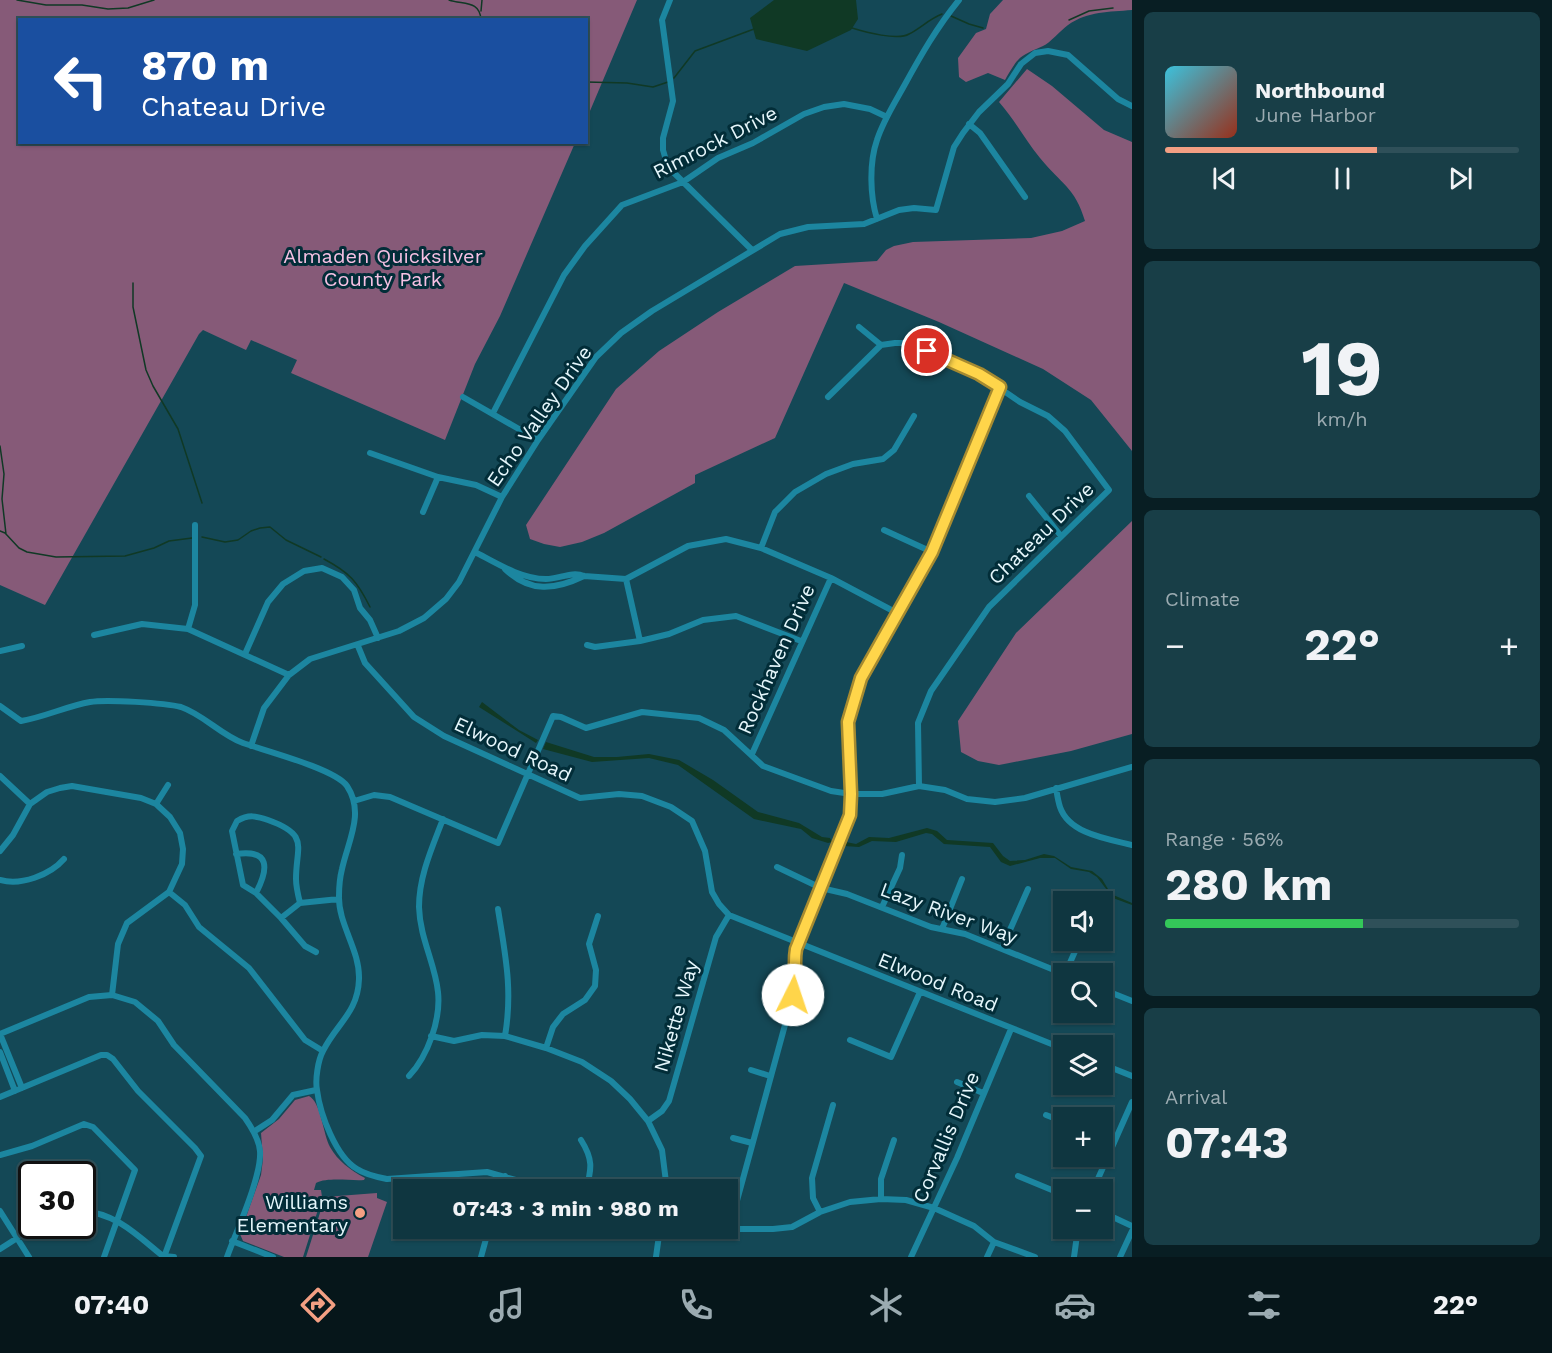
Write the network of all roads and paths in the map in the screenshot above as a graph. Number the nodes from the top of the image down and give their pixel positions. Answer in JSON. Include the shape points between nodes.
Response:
{"nodes":[{"id":1,"x":670,"y":0,"type":"edge"},
{"id":2,"x":956,"y":1,"type":"edge"},
{"id":3,"x":1132,"y":106,"type":"edge"},
{"id":4,"x":887,"y":117,"type":"junction"},
{"id":5,"x":969,"y":124,"type":"junction"},
{"id":6,"x":683,"y":182,"type":"junction"},
{"id":7,"x":1025,"y":197,"type":"dead end"},
{"id":8,"x":877,"y":219,"type":"junction"},
{"id":9,"x":752,"y":250,"type":"junction"},
{"id":10,"x":859,"y":327,"type":"dead end"},
{"id":11,"x":881,"y":345,"type":"junction"},
{"id":12,"x":1000,"y":387,"type":"junction"},
{"id":13,"x":463,"y":397,"type":"dead end"},
{"id":14,"x":828,"y":397,"type":"dead end"},
{"id":15,"x":493,"y":413,"type":"junction"},
{"id":16,"x":914,"y":416,"type":"dead end"},
{"id":17,"x":538,"y":440,"type":"junction"},
{"id":18,"x":370,"y":453,"type":"dead end"},
{"id":19,"x":438,"y":477,"type":"junction"},
{"id":20,"x":1029,"y":496,"type":"dead end"},
{"id":21,"x":501,"y":497,"type":"junction"},
{"id":22,"x":423,"y":512,"type":"dead end"},
{"id":23,"x":195,"y":525,"type":"dead end"},
{"id":24,"x":884,"y":530,"type":"dead end"},
{"id":25,"x":1061,"y":536,"type":"junction"},
{"id":26,"x":761,"y":548,"type":"junction"},
{"id":27,"x":475,"y":552,"type":"junction"},
{"id":28,"x":932,"y":552,"type":"junction"},
{"id":29,"x":831,"y":578,"type":"junction"},
{"id":30,"x":626,"y":579,"type":"junction"},
{"id":31,"x":897,"y":613,"type":"junction"},
{"id":32,"x":188,"y":629,"type":"junction"},
{"id":33,"x":94,"y":635,"type":"dead end"},
{"id":34,"x":378,"y":638,"type":"junction"},
{"id":35,"x":801,"y":640,"type":"junction"},
{"id":36,"x":640,"y":641,"type":"junction"},
{"id":37,"x":586,"y":645,"type":"dead end"},
{"id":38,"x":22,"y":646,"type":"dead end"},
{"id":39,"x":358,"y":646,"type":"junction"},
{"id":40,"x":0,"y":651,"type":"edge"},
{"id":41,"x":245,"y":654,"type":"junction"},
{"id":42,"x":289,"y":675,"type":"junction"},
{"id":43,"x":0,"y":706,"type":"edge"},
{"id":44,"x":251,"y":746,"type":"junction"},
{"id":45,"x":752,"y":754,"type":"junction"},
{"id":46,"x":1132,"y":768,"type":"edge"},
{"id":47,"x":527,"y":775,"type":"junction"},
{"id":48,"x":0,"y":776,"type":"edge"},
{"id":49,"x":168,"y":785,"type":"dead end"},
{"id":50,"x":920,"y":786,"type":"junction"},
{"id":51,"x":1056,"y":788,"type":"junction"},
{"id":52,"x":851,"y":794,"type":"junction"},
{"id":53,"x":354,"y":801,"type":"junction"},
{"id":54,"x":30,"y":804,"type":"junction"},
{"id":55,"x":156,"y":804,"type":"junction"},
{"id":56,"x":443,"y":819,"type":"junction"},
{"id":57,"x":1132,"y":845,"type":"edge"},
{"id":58,"x":0,"y":851,"type":"edge"},
{"id":59,"x":236,"y":854,"type":"junction"},
{"id":60,"x":902,"y":855,"type":"dead end"},
{"id":61,"x":64,"y":859,"type":"dead end"},
{"id":62,"x":777,"y":867,"type":"dead end"},
{"id":63,"x":962,"y":879,"type":"dead end"},
{"id":64,"x":0,"y":880,"type":"edge"},
{"id":65,"x":821,"y":888,"type":"junction"},
{"id":66,"x":1028,"y":889,"type":"dead end"},
{"id":67,"x":170,"y":892,"type":"junction"},
{"id":68,"x":256,"y":893,"type":"junction"},
{"id":69,"x":339,"y":899,"type":"junction"},
{"id":70,"x":300,"y":903,"type":"junction"},
{"id":71,"x":882,"y":907,"type":"junction"},
{"id":72,"x":498,"y":909,"type":"dead end"},
{"id":73,"x":729,"y":915,"type":"junction"},
{"id":74,"x":598,"y":916,"type":"dead end"},
{"id":75,"x":281,"y":918,"type":"junction"},
{"id":76,"x":942,"y":929,"type":"junction"},
{"id":77,"x":799,"y":942,"type":"junction"},
{"id":78,"x":1002,"y":948,"type":"junction"},
{"id":79,"x":316,"y":952,"type":"dead end"},
{"id":80,"x":1053,"y":969,"type":"edge"},
{"id":81,"x":920,"y":992,"type":"junction"},
{"id":82,"x":1113,"y":993,"type":"edge"},
{"id":83,"x":112,"y":995,"type":"junction"},
{"id":84,"x":1131,"y":999,"type":"edge"},
{"id":85,"x":770,"y":1003,"type":"dead end"},
{"id":86,"x":789,"y":1009,"type":"junction"},
{"id":87,"x":1011,"y":1029,"type":"junction"},
{"id":88,"x":0,"y":1034,"type":"edge"},
{"id":89,"x":431,"y":1036,"type":"junction"},
{"id":90,"x":505,"y":1036,"type":"junction"},
{"id":91,"x":850,"y":1040,"type":"dead end"},
{"id":92,"x":1053,"y":1045,"type":"edge"},
{"id":93,"x":546,"y":1048,"type":"junction"},
{"id":94,"x":323,"y":1051,"type":"junction"},
{"id":95,"x":0,"y":1052,"type":"edge"},
{"id":96,"x":1113,"y":1068,"type":"edge"},
{"id":97,"x":751,"y":1070,"type":"dead end"},
{"id":98,"x":409,"y":1076,"type":"dead end"},
{"id":99,"x":770,"y":1076,"type":"junction"},
{"id":100,"x":1132,"y":1076,"type":"edge"},
{"id":101,"x":957,"y":1082,"type":"dead end"},
{"id":102,"x":18,"y":1090,"type":"junction"},
{"id":103,"x":316,"y":1090,"type":"junction"},
{"id":104,"x":983,"y":1093,"type":"junction"},
{"id":105,"x":0,"y":1097,"type":"edge"},
{"id":106,"x":1132,"y":1102,"type":"edge"},
{"id":107,"x":833,"y":1105,"type":"dead end"},
{"id":108,"x":1046,"y":1114,"type":"dead end"},
{"id":109,"x":1053,"y":1117,"type":"edge"},
{"id":110,"x":648,"y":1121,"type":"junction"},
{"id":111,"x":255,"y":1131,"type":"junction"},
{"id":112,"x":733,"y":1138,"type":"dead end"},
{"id":113,"x":581,"y":1140,"type":"dead end"},
{"id":114,"x":894,"y":1140,"type":"dead end"},
{"id":115,"x":752,"y":1143,"type":"junction"},
{"id":116,"x":1114,"y":1143,"type":"joint"},
{"id":117,"x":0,"y":1155,"type":"edge"},
{"id":118,"x":506,"y":1176,"type":"junction"},
{"id":119,"x":1018,"y":1176,"type":"dead end"},
{"id":120,"x":505,"y":1179,"type":"edge"},
{"id":121,"x":516,"y":1179,"type":"edge"},
{"id":122,"x":589,"y":1179,"type":"edge"},
{"id":123,"x":666,"y":1179,"type":"edge"},
{"id":124,"x":1098,"y":1179,"type":"edge"},
{"id":125,"x":1053,"y":1190,"type":"edge"},
{"id":126,"x":738,"y":1197,"type":"edge"},
{"id":127,"x":881,"y":1199,"type":"junction"},
{"id":128,"x":934,"y":1208,"type":"junction"},
{"id":129,"x":0,"y":1211,"type":"edge"},
{"id":130,"x":820,"y":1212,"type":"junction"},
{"id":131,"x":96,"y":1213,"type":"edge"},
{"id":132,"x":1113,"y":1217,"type":"edge"},
{"id":133,"x":116,"y":1220,"type":"junction"},
{"id":134,"x":1132,"y":1226,"type":"edge"},
{"id":135,"x":738,"y":1229,"type":"edge"},
{"id":136,"x":1132,"y":1231,"type":"edge"},
{"id":137,"x":17,"y":1238,"type":"junction"},
{"id":138,"x":486,"y":1239,"type":"edge"},
{"id":139,"x":658,"y":1239,"type":"edge"},
{"id":140,"x":1076,"y":1239,"type":"edge"},
{"id":141,"x":232,"y":1241,"type":"junction"},
{"id":142,"x":994,"y":1242,"type":"junction"},
{"id":143,"x":0,"y":1249,"type":"edge"},
{"id":144,"x":29,"y":1257,"type":"edge"},
{"id":145,"x":104,"y":1257,"type":"edge"},
{"id":146,"x":164,"y":1257,"type":"edge"},
{"id":147,"x":174,"y":1257,"type":"edge"},
{"id":148,"x":227,"y":1257,"type":"edge"},
{"id":149,"x":273,"y":1257,"type":"edge"},
{"id":150,"x":481,"y":1257,"type":"edge"},
{"id":151,"x":656,"y":1257,"type":"edge"},
{"id":152,"x":911,"y":1257,"type":"edge"},
{"id":153,"x":987,"y":1257,"type":"edge"},
{"id":154,"x":1035,"y":1257,"type":"edge"},
{"id":155,"x":1074,"y":1257,"type":"edge"},
{"id":156,"x":1120,"y":1257,"type":"edge"}],
"edges":[{"from":1,"to":6,"type":"street","via":[[662,20],[673,100],[663,150],[668,167]]},
{"from":2,"to":4,"type":"street"},
{"from":3,"to":5,"type":"street","via":[[1118,99],[1068,55],[1043,51],[1023,62],[1008,84]]},
{"from":4,"to":6,"type":"street","name":"Rimrock Drive","via":[[844,104],[824,107],[718,158]]},
{"from":4,"to":8,"type":"street","via":[[876,142],[872,179]]},
{"from":5,"to":7,"type":"street","via":[[980,133]]},
{"from":5,"to":8,"type":"street","name":"Echo Valley Drive","via":[[954,147],[936,210],[899,210]]},
{"from":6,"to":9,"type":"street"},
{"from":6,"to":15,"type":"street","name":"Rimrock Drive","via":[[622,205],[585,246],[564,275]]},
{"from":8,"to":9,"type":"street","name":"Echo Valley Drive","via":[[864,224],[807,227],[780,234]]},
{"from":9,"to":17,"type":"street","name":"Echo Valley Drive","via":[[621,333],[596,357]]},
{"from":10,"to":11,"type":"street"},
{"from":11,"to":12,"type":"street","name":"Chateau Drive","via":[[910,344]]},
{"from":11,"to":14,"type":"street"},
{"from":12,"to":25,"type":"street","name":"Chateau Drive","via":[[1065,431],[1109,490]]},
{"from":12,"to":28,"type":"street"},
{"from":13,"to":15,"type":"street"},
{"from":15,"to":17,"type":"street"},
{"from":16,"to":26,"type":"street","via":[[894,450],[883,459],[826,474],[795,492],[775,512]]},
{"from":17,"to":21,"type":"street","name":"Echo Valley Drive"},
{"from":18,"to":19,"type":"street"},
{"from":19,"to":21,"type":"street","via":[[476,485]]},
{"from":19,"to":22,"type":"street"},
{"from":20,"to":25,"type":"street"},
{"from":21,"to":27,"type":"street","name":"Echo Valley Drive"},
{"from":23,"to":32,"type":"street","via":[[195,605]]},
{"from":24,"to":28,"type":"street"},
{"from":25,"to":50,"type":"street","name":"Chateau Drive","via":[[989,607],[931,691],[918,723]]},
{"from":26,"to":29,"type":"street"},
{"from":26,"to":30,"type":"street","via":[[726,539],[688,546]]},
{"from":27,"to":30,"type":"street","via":[[532,586],[566,585],[584,576]]},
{"from":27,"to":34,"type":"street","name":"Echo Valley Drive","via":[[446,599],[419,621]]},
{"from":28,"to":31,"type":"street"},
{"from":29,"to":31,"type":"street"},
{"from":29,"to":35,"type":"street","name":"Rockhaven Drive"},
{"from":30,"to":36,"type":"street"},
{"from":31,"to":52,"type":"street","via":[[861,678],[848,722]]},
{"from":32,"to":33,"type":"street","via":[[142,624]]},
{"from":32,"to":41,"type":"street"},
{"from":34,"to":39,"type":"street","name":"Echo Valley Drive"},
{"from":34,"to":41,"type":"street","via":[[354,590],[342,577],[322,568],[304,571],[283,584],[268,602]]},
{"from":35,"to":36,"type":"street","via":[[736,616],[703,620]]},
{"from":35,"to":45,"type":"street","name":"Rockhaven Drive"},
{"from":36,"to":37,"type":"street"},
{"from":38,"to":40,"type":"street"},
{"from":39,"to":42,"type":"street","name":"Echo Valley Drive","via":[[310,659]]},
{"from":39,"to":47,"type":"street","name":"Elwood Road","via":[[365,663],[414,717],[444,736]]},
{"from":41,"to":42,"type":"street"},
{"from":42,"to":44,"type":"street","name":"Echo Valley Drive","via":[[264,708]]},
{"from":43,"to":44,"type":"street","via":[[21,721],[91,701],[179,707],[202,716]]},
{"from":44,"to":53,"type":"street","via":[[332,774],[346,784]]},
{"from":45,"to":47,"type":"street","via":[[724,730],[699,718],[642,712],[586,728],[553,716]]},
{"from":45,"to":52,"type":"street","via":[[763,766]]},
{"from":46,"to":51,"type":"street"},
{"from":47,"to":56,"type":"street","via":[[498,843]]},
{"from":47,"to":73,"type":"street","name":"Elwood Road","via":[[580,798],[642,796],[671,807],[692,821],[705,851],[712,892]]},
{"from":48,"to":54,"type":"street"},
{"from":49,"to":55,"type":"street"},
{"from":50,"to":51,"type":"street","via":[[995,802]]},
{"from":50,"to":52,"type":"street","via":[[882,794]]},
{"from":51,"to":57,"type":"street","via":[[1060,809],[1083,832]]},
{"from":52,"to":65,"type":"street","via":[[847,825]]},
{"from":53,"to":56,"type":"street","via":[[374,795],[390,797]]},
{"from":53,"to":69,"type":"street","via":[[355,823],[341,871]]},
{"from":54,"to":55,"type":"street","via":[[48,792],[72,786]]},
{"from":54,"to":58,"type":"street"},
{"from":55,"to":67,"type":"street","via":[[180,833],[183,849],[182,864]]},
{"from":56,"to":89,"type":"street","via":[[421,882],[419,908],[423,941],[438,992]]},
{"from":59,"to":68,"type":"street","via":[[243,885]]},
{"from":59,"to":68,"type":"street","via":[[260,855],[265,865],[264,878]]},
{"from":59,"to":70,"type":"street","via":[[232,831],[245,816],[253,815],[283,826],[295,836],[300,848],[296,881]]},
{"from":60,"to":71,"type":"street"},
{"from":61,"to":64,"type":"street","via":[[26,881]]},
{"from":62,"to":65,"type":"street","name":"Lazy River Way"},
{"from":63,"to":76,"type":"street"},
{"from":65,"to":71,"type":"street","name":"Lazy River Way"},
{"from":65,"to":77,"type":"street"},
{"from":66,"to":78,"type":"street"},
{"from":67,"to":83,"type":"street","via":[[127,923],[118,944]]},
{"from":67,"to":94,"type":"street","via":[[200,927],[249,968],[305,1040]]},
{"from":68,"to":75,"type":"street"},
{"from":69,"to":70,"type":"street"},
{"from":69,"to":94,"type":"street","via":[[359,978],[353,1008]]},
{"from":70,"to":75,"type":"street"},
{"from":71,"to":76,"type":"street","name":"Lazy River Way"},
{"from":72,"to":90,"type":"street","via":[[509,980]]},
{"from":73,"to":77,"type":"street","name":"Elwood Road"},
{"from":73,"to":110,"type":"street","name":"Nikette Way","via":[[716,937],[669,1101]]},
{"from":74,"to":93,"type":"street","via":[[589,944],[597,970],[595,986],[585,1000],[563,1014]]},
{"from":75,"to":79,"type":"street","via":[[304,946]]},
{"from":76,"to":78,"type":"street","name":"Lazy River Way"},
{"from":77,"to":81,"type":"street","name":"Elwood Road"},
{"from":77,"to":86,"type":"street","via":[[794,958],[797,981]]},
{"from":78,"to":80,"type":"street","name":"Lazy River Way"},
{"from":81,"to":87,"type":"street","name":"Elwood Road"},
{"from":81,"to":91,"type":"street","via":[[891,1057]]},
{"from":82,"to":84,"type":"street"},
{"from":83,"to":88,"type":"street","via":[[89,997]]},
{"from":83,"to":111,"type":"street","via":[[135,1002],[158,1021],[174,1045]]},
{"from":85,"to":86,"type":"street"},
{"from":86,"to":99,"type":"street"},
{"from":87,"to":92,"type":"street","name":"Elwood Road"},
{"from":87,"to":104,"type":"street","name":"Corvallis Drive"},
{"from":88,"to":102,"type":"street"},
{"from":89,"to":90,"type":"street","via":[[454,1041],[482,1035]]},
{"from":89,"to":98,"type":"street"},
{"from":90,"to":93,"type":"street"},
{"from":93,"to":110,"type":"street","via":[[582,1062],[611,1081]]},
{"from":94,"to":103,"type":"street"},
{"from":95,"to":102,"type":"street"},
{"from":96,"to":100,"type":"street"},
{"from":97,"to":99,"type":"street"},
{"from":99,"to":115,"type":"street"},
{"from":101,"to":104,"type":"street"},
{"from":102,"to":105,"type":"street"},
{"from":102,"to":146,"type":"street","via":[[107,1055],[199,1153],[200,1160]]},
{"from":103,"to":111,"type":"street","via":[[293,1095],[272,1120]]},
{"from":103,"to":118,"type":"street","via":[[336,1148],[356,1169],[387,1179],[487,1172]]},
{"from":104,"to":128,"type":"street","name":"Corvallis Drive"},
{"from":106,"to":116,"type":"street"},
{"from":107,"to":130,"type":"street","via":[[812,1178],[813,1198]]},
{"from":108,"to":109,"type":"street"},
{"from":110,"to":123,"type":"street","via":[[662,1150]]},
{"from":111,"to":141,"type":"street","via":[[260,1151],[257,1174]]},
{"from":112,"to":115,"type":"street"},
{"from":113,"to":122,"type":"street","via":[[590,1153]]},
{"from":114,"to":127,"type":"street","via":[[881,1179]]},
{"from":115,"to":126,"type":"street"},
{"from":116,"to":124,"type":"street"},
{"from":117,"to":133,"type":"street","via":[[90,1125],[135,1170]]},
{"from":118,"to":120,"type":"street"},
{"from":118,"to":121,"type":"street"},
{"from":119,"to":125,"type":"street"},
{"from":127,"to":128,"type":"street","via":[[906,1200]]},
{"from":127,"to":130,"type":"street","via":[[850,1202]]},
{"from":128,"to":142,"type":"street","via":[[974,1226]]},
{"from":128,"to":152,"type":"street","name":"Corvallis Drive"},
{"from":129,"to":137,"type":"street"},
{"from":130,"to":135,"type":"street","via":[[792,1227]]},
{"from":131,"to":133,"type":"street"},
{"from":132,"to":134,"type":"street"},
{"from":133,"to":145,"type":"street"},
{"from":133,"to":146,"type":"street"},
{"from":136,"to":156,"type":"street"},
{"from":137,"to":143,"type":"street"},
{"from":137,"to":144,"type":"street"},
{"from":138,"to":150,"type":"street"},
{"from":139,"to":151,"type":"street"},
{"from":140,"to":155,"type":"street"},
{"from":141,"to":148,"type":"street"},
{"from":141,"to":149,"type":"street"},
{"from":142,"to":153,"type":"street"},
{"from":142,"to":154,"type":"street"},
{"from":146,"to":147,"type":"street"}]}
